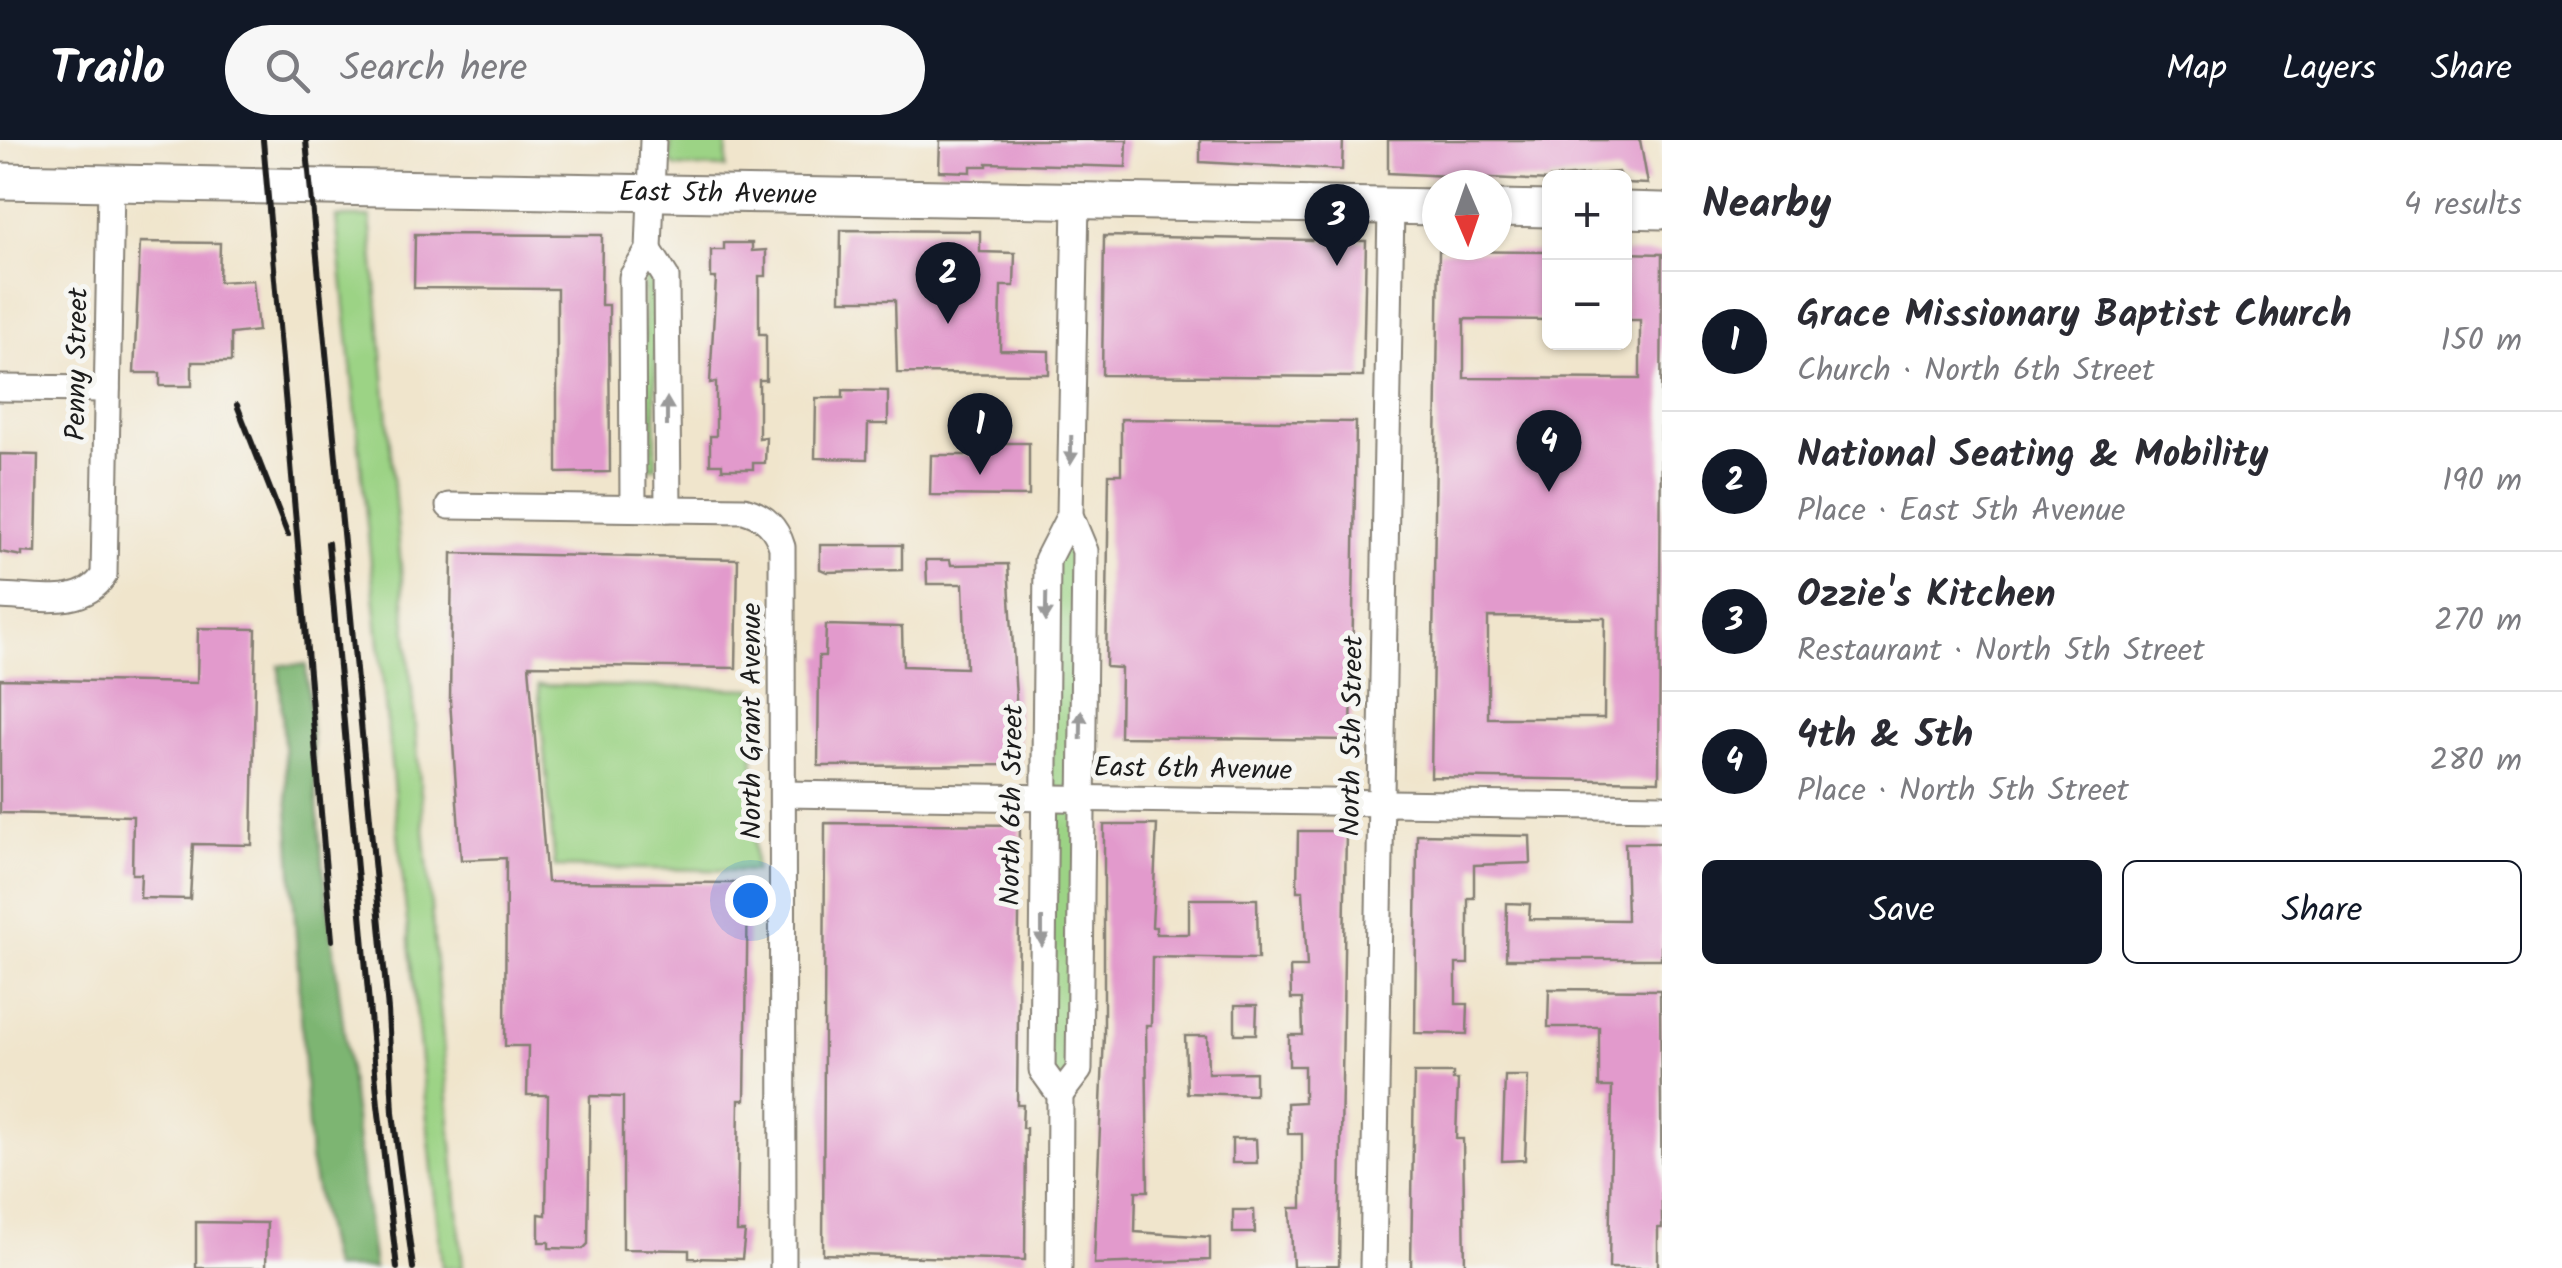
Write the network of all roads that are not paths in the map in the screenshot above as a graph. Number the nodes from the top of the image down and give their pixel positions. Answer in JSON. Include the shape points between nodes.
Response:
{"nodes":[{"id":1,"x":653,"y":140,"type":"edge"},
{"id":2,"x":0,"y":181,"type":"edge"},
{"id":3,"x":110,"y":184,"type":"junction"},
{"id":4,"x":649,"y":194,"type":"junction"},
{"id":5,"x":1076,"y":200,"type":"junction"},
{"id":6,"x":1391,"y":206,"type":"junction"},
{"id":7,"x":1422,"y":207,"type":"edge"},
{"id":8,"x":1512,"y":208,"type":"edge"},
{"id":9,"x":1542,"y":209,"type":"edge"},
{"id":10,"x":1632,"y":210,"type":"edge"},
{"id":11,"x":1662,"y":211,"type":"edge"},
{"id":12,"x":649,"y":250,"type":"junction"},
{"id":13,"x":0,"y":388,"type":"edge"},
{"id":14,"x":107,"y":389,"type":"junction"},
{"id":15,"x":449,"y":506,"type":"dead end"},
{"id":16,"x":633,"y":508,"type":"junction"},
{"id":17,"x":668,"y":509,"type":"junction"},
{"id":18,"x":1070,"y":516,"type":"junction"},
{"id":19,"x":0,"y":596,"type":"edge"},
{"id":20,"x":782,"y":794,"type":"junction"},
{"id":21,"x":1041,"y":798,"type":"junction"},
{"id":22,"x":1079,"y":799,"type":"junction"},
{"id":23,"x":1381,"y":803,"type":"junction"},
{"id":24,"x":1662,"y":806,"type":"edge"},
{"id":25,"x":1060,"y":1096,"type":"junction"},
{"id":26,"x":783,"y":1268,"type":"edge"},
{"id":27,"x":1059,"y":1268,"type":"edge"},
{"id":28,"x":1373,"y":1268,"type":"edge"}],
"edges":[{"from":1,"to":4,"type":"street"},
{"from":2,"to":3,"type":"main road","name":"East 5th Avenue"},
{"from":3,"to":4,"type":"main road","name":"East 5th Avenue"},
{"from":3,"to":14,"type":"street","name":"Penny Street"},
{"from":4,"to":5,"type":"main road","name":"East 5th Avenue"},
{"from":4,"to":12,"type":"street"},
{"from":5,"to":6,"type":"main road","name":"East 5th Avenue"},
{"from":5,"to":18,"type":"street","name":"North 6th Street","one_way":true},
{"from":6,"to":7,"type":"main road","name":"East 5th Avenue"},
{"from":6,"to":23,"type":"street","name":"North 5th Street"},
{"from":8,"to":9,"type":"main road"},
{"from":10,"to":11,"type":"main road"},
{"from":12,"to":16,"type":"street","via":[[632,278]]},
{"from":17,"to":12,"type":"street","one_way":true,"via":[[666,277]]},
{"from":13,"to":14,"type":"street"},
{"from":14,"to":19,"type":"street","name":"Penny Street","via":[[104,575],[80,596]]},
{"from":15,"to":16,"type":"street","name":"North Grant Avenue"},
{"from":16,"to":17,"type":"street","name":"North Grant Avenue"},
{"from":17,"to":20,"type":"street","name":"North Grant Avenue","via":[[744,510],[770,522],[778,534]]},
{"from":18,"to":21,"type":"street","name":"North 6th Street","one_way":true,"via":[[1047,560]]},
{"from":22,"to":18,"type":"street","name":"North 6th Street","one_way":true,"via":[[1085,551]]},
{"from":20,"to":21,"type":"street","name":"East 6th Avenue"},
{"from":20,"to":26,"type":"street","name":"North Grant Avenue"},
{"from":21,"to":22,"type":"street","name":"East 6th Avenue"},
{"from":21,"to":25,"type":"street","name":"North 6th Street","one_way":true,"via":[[1042,1070]]},
{"from":22,"to":23,"type":"street","name":"East 6th Avenue"},
{"from":22,"to":25,"type":"street","name":"North 6th Street","via":[[1079,1070]]},
{"from":23,"to":24,"type":"street","name":"East 6th Avenue"},
{"from":23,"to":28,"type":"street","name":"North 5th Street"},
{"from":25,"to":27,"type":"street","name":"North 6th Street"}]}
